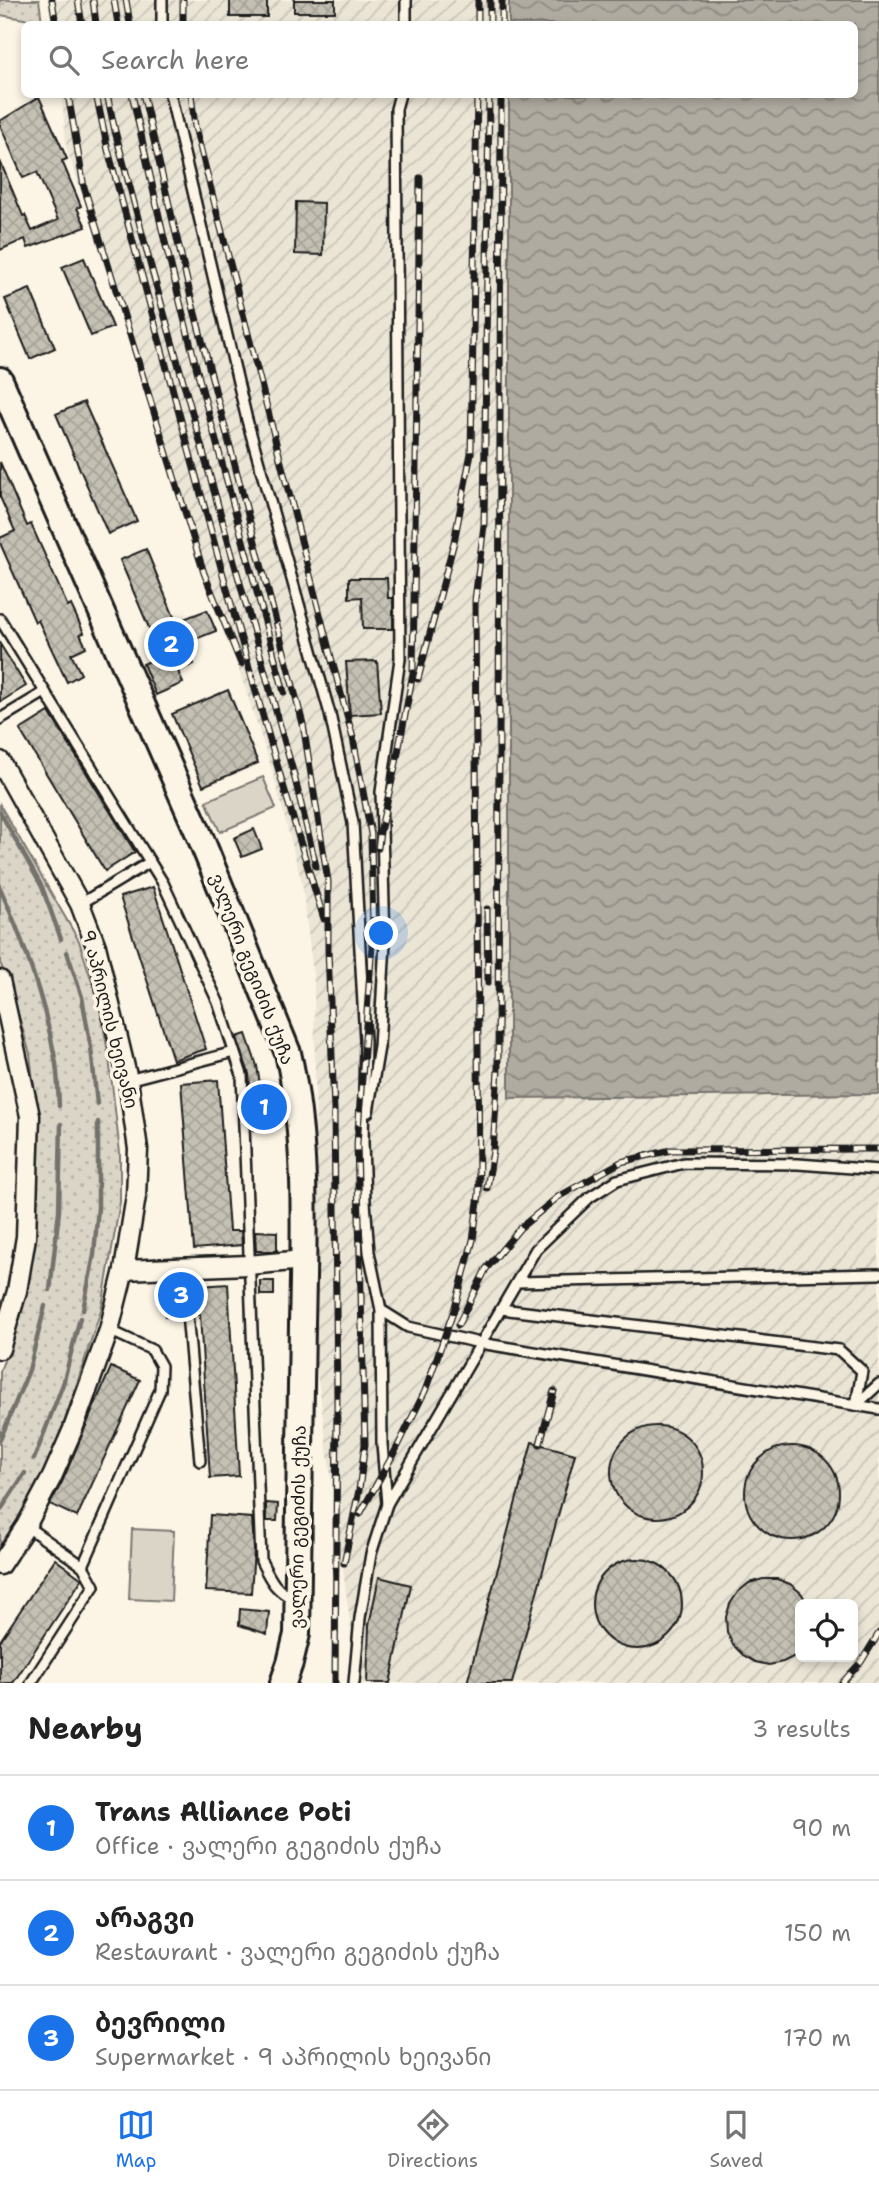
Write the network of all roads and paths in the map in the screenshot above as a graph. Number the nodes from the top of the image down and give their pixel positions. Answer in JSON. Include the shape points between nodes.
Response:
{"nodes":[{"id":1,"x":162,"y":0,"type":"edge"},
{"id":2,"x":406,"y":0,"type":"edge"},
{"id":3,"x":162,"y":21,"type":"edge"},
{"id":4,"x":406,"y":21,"type":"edge"},
{"id":5,"x":171,"y":98,"type":"edge"},
{"id":6,"x":399,"y":98,"type":"edge"},
{"id":7,"x":0,"y":380,"type":"edge"},
{"id":8,"x":0,"y":619,"type":"edge"},
{"id":9,"x":45,"y":692,"type":"junction"},
{"id":10,"x":0,"y":719,"type":"edge"},
{"id":11,"x":0,"y":761,"type":"edge"},
{"id":12,"x":150,"y":862,"type":"junction"},
{"id":13,"x":80,"y":904,"type":"junction"},
{"id":14,"x":0,"y":980,"type":"edge"},
{"id":15,"x":6,"y":1034,"type":"edge"},
{"id":16,"x":234,"y":1052,"type":"junction"},
{"id":17,"x":128,"y":1080,"type":"junction"},
{"id":18,"x":362,"y":1143,"type":"junction"},
{"id":19,"x":879,"y":1170,"type":"edge"},
{"id":20,"x":304,"y":1260,"type":"junction"},
{"id":21,"x":248,"y":1265,"type":"junction"},
{"id":22,"x":183,"y":1268,"type":"junction"},
{"id":23,"x":124,"y":1270,"type":"junction"},
{"id":24,"x":879,"y":1274,"type":"edge"},
{"id":25,"x":517,"y":1282,"type":"junction"},
{"id":26,"x":501,"y":1309,"type":"junction"},
{"id":27,"x":381,"y":1310,"type":"junction"},
{"id":28,"x":109,"y":1329,"type":"junction"},
{"id":29,"x":480,"y":1343,"type":"junction"},
{"id":30,"x":0,"y":1349,"type":"edge"},
{"id":31,"x":879,"y":1384,"type":"edge"},
{"id":32,"x":856,"y":1405,"type":"junction"},
{"id":33,"x":879,"y":1409,"type":"edge"},
{"id":34,"x":200,"y":1461,"type":"dead end"},
{"id":35,"x":387,"y":1504,"type":"junction"},
{"id":36,"x":26,"y":1526,"type":"junction"},
{"id":37,"x":0,"y":1565,"type":"edge"},
{"id":38,"x":83,"y":1566,"type":"junction"},
{"id":39,"x":297,"y":1601,"type":"junction"},
{"id":40,"x":31,"y":1683,"type":"edge"},
{"id":41,"x":283,"y":1683,"type":"edge"},
{"id":42,"x":354,"y":1683,"type":"edge"}],
"edges":[{"from":1,"to":3,"type":"lane"},
{"from":2,"to":4,"type":"lane"},
{"from":5,"to":18,"type":"lane","via":[[247,420],[330,714],[353,823],[365,1040]]},
{"from":6,"to":18,"type":"lane","via":[[400,659],[381,792],[385,943],[379,1046]]},
{"from":7,"to":20,"type":"street","name":"ვალერი გეგიძის ქუჩა","via":[[201,839],[288,1053],[302,1131]]},
{"from":8,"to":9,"type":"lane"},
{"from":9,"to":10,"type":"lane"},
{"from":9,"to":12,"type":"lane"},
{"from":11,"to":13,"type":"street","name":"9 აპრილის ხეივანი"},
{"from":12,"to":13,"type":"lane"},
{"from":12,"to":16,"type":"lane","via":[[218,1002]]},
{"from":13,"to":17,"type":"street","name":"9 აპრილის ხეივანი","via":[[96,946]]},
{"from":14,"to":15,"type":"street"},
{"from":15,"to":30,"type":"street","via":[[30,1116],[27,1224],[17,1291]]},
{"from":16,"to":17,"type":"lane"},
{"from":16,"to":21,"type":"lane","via":[[242,1075]]},
{"from":17,"to":23,"type":"street","name":"9 აპრილის ხეივანი","via":[[138,1149]]},
{"from":18,"to":27,"type":"lane","via":[[369,1252]]},
{"from":19,"to":25,"type":"lane","via":[[684,1163],[617,1180],[590,1197],[536,1250]]},
{"from":20,"to":21,"type":"street"},
{"from":20,"to":39,"type":"street","name":"ვალერი გეგიძის ქუჩა"},
{"from":21,"to":22,"type":"street"},
{"from":21,"to":39,"type":"lane","via":[[261,1561],[272,1584]]},
{"from":22,"to":23,"type":"street"},
{"from":22,"to":34,"type":"lane"},
{"from":23,"to":28,"type":"street","name":"9 აპრილის ხეივანი"},
{"from":24,"to":25,"type":"lane"},
{"from":25,"to":26,"type":"lane"},
{"from":26,"to":29,"type":"lane"},
{"from":26,"to":32,"type":"lane","via":[[839,1350],[862,1371]]},
{"from":27,"to":29,"type":"lane","via":[[408,1327]]},
{"from":27,"to":35,"type":"lane"},
{"from":28,"to":36,"type":"street","name":"9 აპრილის ხეივანი","via":[[73,1429]]},
{"from":28,"to":38,"type":"lane","via":[[152,1350],[161,1366],[160,1390]]},
{"from":29,"to":32,"type":"lane"},
{"from":29,"to":35,"type":"lane"},
{"from":31,"to":32,"type":"lane"},
{"from":32,"to":33,"type":"lane"},
{"from":35,"to":42,"type":"lane","via":[[371,1554]]},
{"from":36,"to":37,"type":"street","name":"9 აპრილის ხეივანი"},
{"from":36,"to":38,"type":"lane"},
{"from":38,"to":40,"type":"lane","via":[[94,1586]]},
{"from":39,"to":41,"type":"street","name":"ვალერი გეგიძის ქუჩა","via":[[297,1634]]}]}
